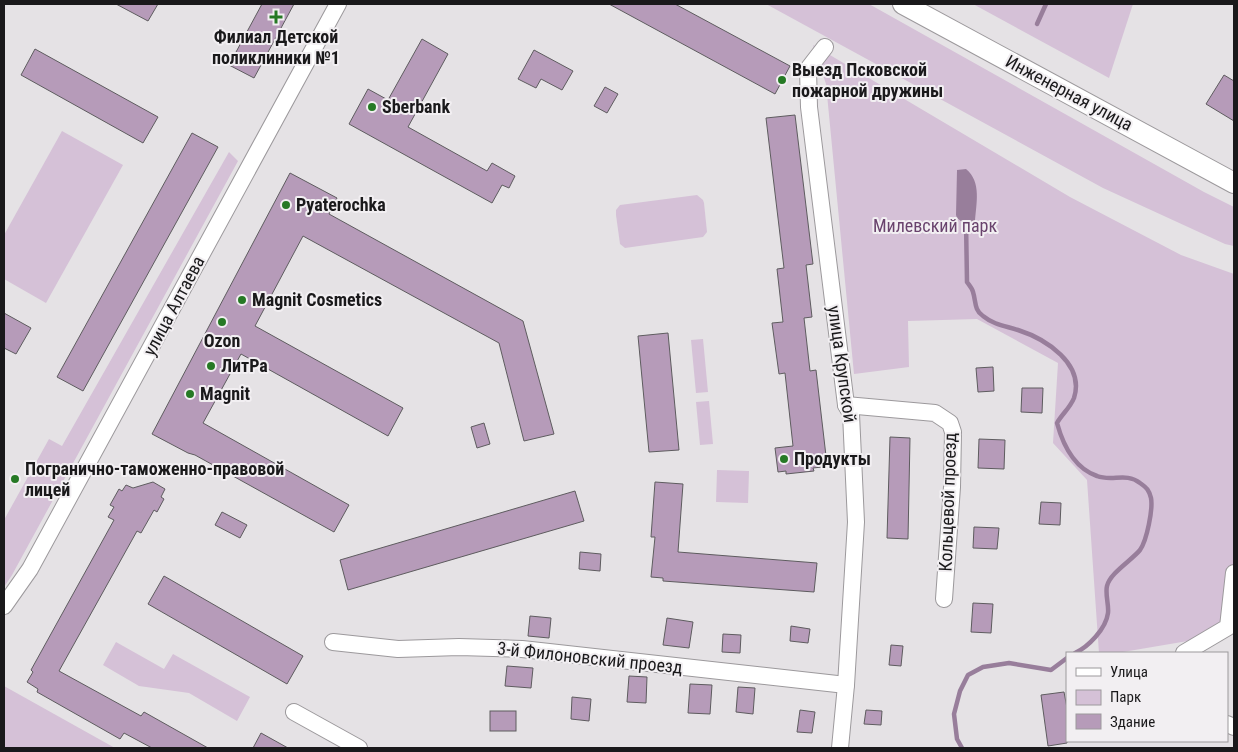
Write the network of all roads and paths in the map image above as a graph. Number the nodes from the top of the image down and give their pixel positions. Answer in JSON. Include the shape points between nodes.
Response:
{"nodes":[{"id":1,"x":338,"y":4,"type":"edge"},
{"id":2,"x":903,"y":4,"type":"edge"},
{"id":3,"x":824,"y":47,"type":"dead end"},
{"id":4,"x":1234,"y":183,"type":"edge"},
{"id":5,"x":846,"y":405,"type":"junction"},
{"id":6,"x":1234,"y":572,"type":"edge"},
{"id":7,"x":944,"y":600,"type":"dead end"},
{"id":8,"x":4,"y":606,"type":"edge"},
{"id":9,"x":333,"y":642,"type":"dead end"},
{"id":10,"x":1186,"y":652,"type":"edge"},
{"id":11,"x":846,"y":685,"type":"junction"},
{"id":12,"x":294,"y":712,"type":"dead end"},
{"id":13,"x":359,"y":748,"type":"edge"},
{"id":14,"x":840,"y":748,"type":"edge"}],
"edges":[{"from":1,"to":8,"type":"street","name":"улица Алтаева","via":[[35,561]]},
{"from":2,"to":4,"type":"main road","name":"Инженерная улица"},
{"from":3,"to":5,"type":"street","name":"улица Крупской","via":[[808,69],[809,107]]},
{"from":5,"to":7,"type":"street","name":"Кольцевой проезд","via":[[935,413],[950,423],[953,432],[952,487]]},
{"from":5,"to":11,"type":"street","name":"улица Крупской","via":[[851,414],[856,522]]},
{"from":6,"to":10,"type":"street","via":[[1228,626]]},
{"from":9,"to":11,"type":"street","name":"3-й Филоновский проезд","via":[[398,649],[522,649]]},
{"from":11,"to":14,"type":"street","name":"улица Крупской"},
{"from":12,"to":13,"type":"street"}]}
